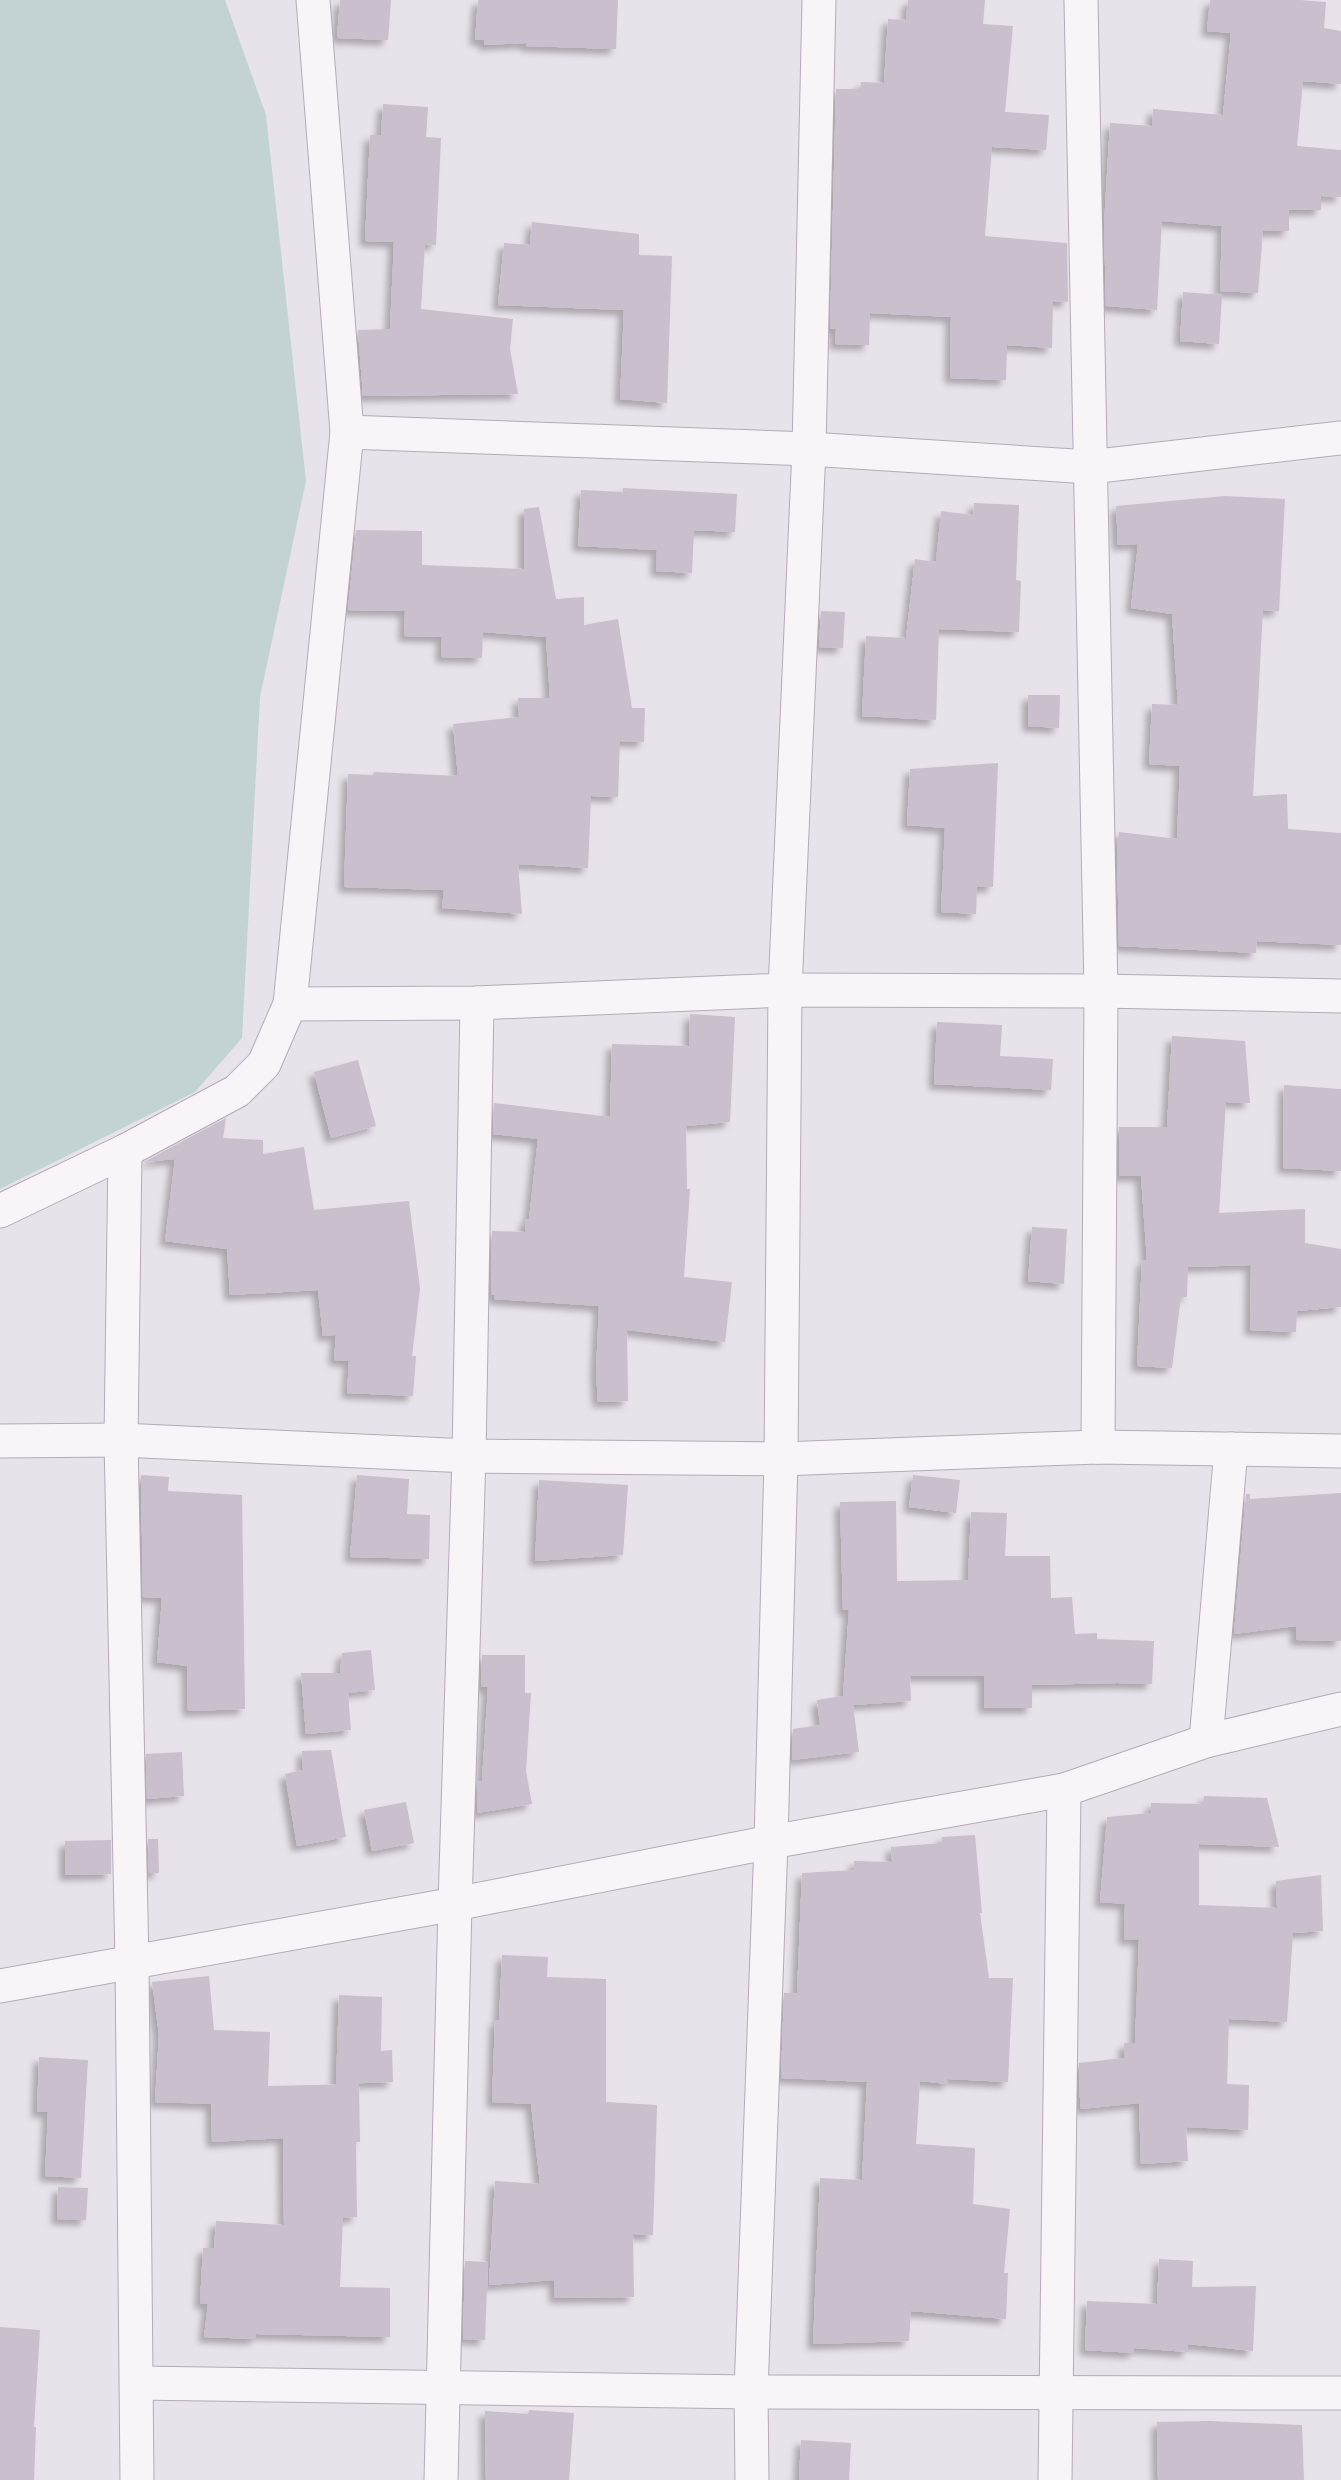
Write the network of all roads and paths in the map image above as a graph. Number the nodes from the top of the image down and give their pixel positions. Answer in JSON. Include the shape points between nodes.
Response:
{"nodes":[{"id":1,"x":313,"y":0,"type":"edge"},
{"id":2,"x":819,"y":0,"type":"edge"},
{"id":3,"x":1082,"y":0,"type":"edge"},
{"id":4,"x":348,"y":432,"type":"junction"},
{"id":5,"x":1341,"y":438,"type":"edge"},
{"id":6,"x":809,"y":449,"type":"junction"},
{"id":7,"x":1090,"y":467,"type":"junction"},
{"id":8,"x":785,"y":990,"type":"junction"},
{"id":9,"x":1101,"y":991,"type":"junction"},
{"id":10,"x":1341,"y":996,"type":"edge"},
{"id":11,"x":477,"y":1003,"type":"junction"},
{"id":12,"x":290,"y":1004,"type":"junction"},
{"id":13,"x":125,"y":1151,"type":"junction"},
{"id":14,"x":0,"y":1211,"type":"edge"},
{"id":15,"x":121,"y":1440,"type":"junction"},
{"id":16,"x":0,"y":1441,"type":"edge"},
{"id":17,"x":1098,"y":1447,"type":"junction"},
{"id":18,"x":1231,"y":1449,"type":"junction"},
{"id":19,"x":1341,"y":1451,"type":"edge"},
{"id":20,"x":469,"y":1456,"type":"junction"},
{"id":21,"x":781,"y":1459,"type":"junction"},
{"id":22,"x":1341,"y":1709,"type":"edge"},
{"id":23,"x":1206,"y":1741,"type":"junction"},
{"id":24,"x":1064,"y":1790,"type":"junction"},
{"id":25,"x":771,"y":1842,"type":"junction"},
{"id":26,"x":455,"y":1904,"type":"junction"},
{"id":27,"x":132,"y":1962,"type":"junction"},
{"id":28,"x":0,"y":1986,"type":"edge"},
{"id":29,"x":137,"y":2383,"type":"junction"},
{"id":30,"x":443,"y":2387,"type":"junction"},
{"id":31,"x":751,"y":2392,"type":"junction"},
{"id":32,"x":1055,"y":2392,"type":"junction"},
{"id":33,"x":1341,"y":2393,"type":"edge"},
{"id":34,"x":137,"y":2480,"type":"edge"},
{"id":35,"x":441,"y":2480,"type":"edge"},
{"id":36,"x":752,"y":2480,"type":"edge"},
{"id":37,"x":1055,"y":2480,"type":"edge"}],
"edges":[{"from":1,"to":4,"type":"street"},
{"from":2,"to":6,"type":"street"},
{"from":3,"to":7,"type":"street"},
{"from":4,"to":6,"type":"street"},
{"from":4,"to":12,"type":"street"},
{"from":5,"to":7,"type":"street"},
{"from":6,"to":7,"type":"street"},
{"from":6,"to":8,"type":"street"},
{"from":7,"to":9,"type":"street"},
{"from":8,"to":9,"type":"street"},
{"from":8,"to":11,"type":"street"},
{"from":8,"to":21,"type":"street"},
{"from":9,"to":10,"type":"street"},
{"from":9,"to":17,"type":"street"},
{"from":11,"to":12,"type":"street"},
{"from":11,"to":20,"type":"street"},
{"from":12,"to":13,"type":"street","via":[[264,1064],[237,1091]]},
{"from":13,"to":14,"type":"street"},
{"from":13,"to":15,"type":"street"},
{"from":15,"to":16,"type":"street"},
{"from":15,"to":20,"type":"street"},
{"from":15,"to":27,"type":"street"},
{"from":17,"to":18,"type":"street"},
{"from":17,"to":21,"type":"street"},
{"from":18,"to":19,"type":"street"},
{"from":18,"to":23,"type":"street"},
{"from":20,"to":21,"type":"street"},
{"from":20,"to":26,"type":"street"},
{"from":21,"to":25,"type":"street"},
{"from":22,"to":23,"type":"street"},
{"from":23,"to":24,"type":"street"},
{"from":24,"to":25,"type":"street"},
{"from":24,"to":32,"type":"street"},
{"from":25,"to":26,"type":"street"},
{"from":25,"to":31,"type":"street"},
{"from":26,"to":27,"type":"street"},
{"from":26,"to":30,"type":"street"},
{"from":27,"to":28,"type":"street"},
{"from":27,"to":29,"type":"street"},
{"from":29,"to":30,"type":"street"},
{"from":29,"to":34,"type":"street"},
{"from":30,"to":31,"type":"street"},
{"from":30,"to":35,"type":"street"},
{"from":31,"to":32,"type":"street"},
{"from":31,"to":36,"type":"street"},
{"from":32,"to":33,"type":"street"},
{"from":32,"to":37,"type":"street"}]}
